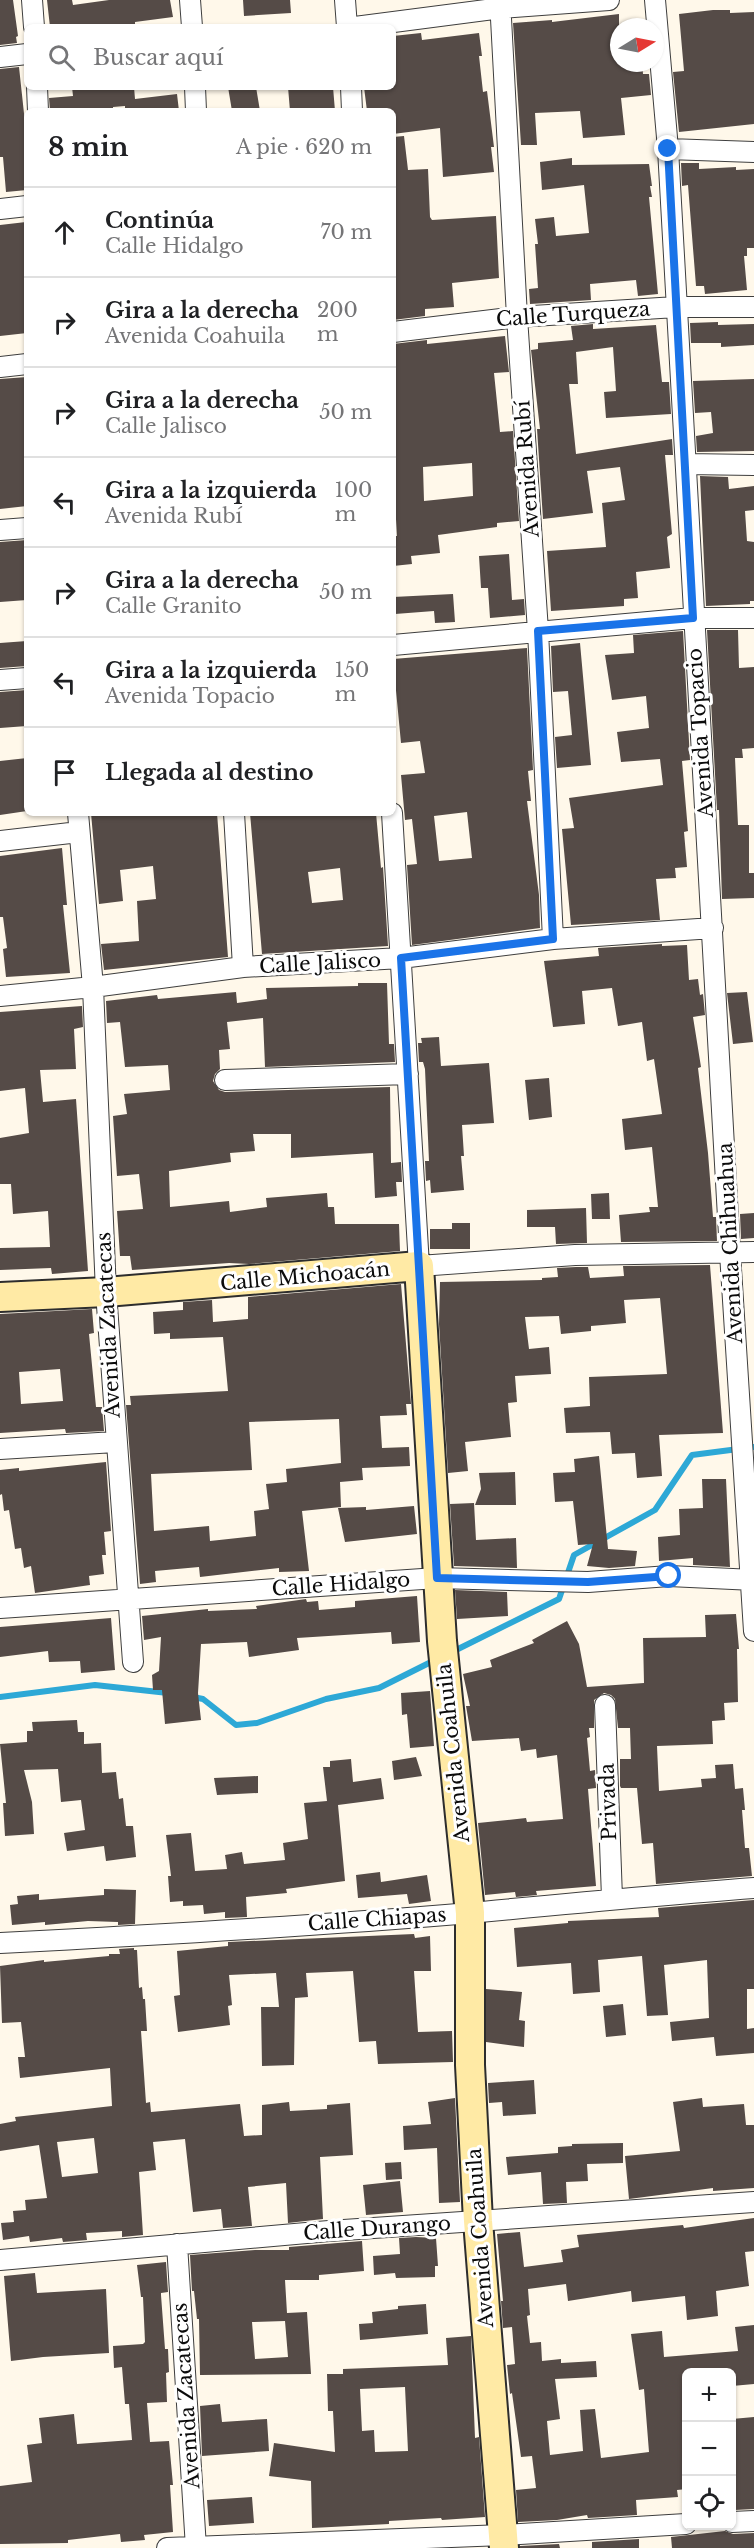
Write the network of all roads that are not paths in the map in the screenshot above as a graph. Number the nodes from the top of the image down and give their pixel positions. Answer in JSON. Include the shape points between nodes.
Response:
{"nodes":[{"id":1,"x":32,"y":0,"type":"edge"},
{"id":2,"x":190,"y":0,"type":"edge"},
{"id":3,"x":345,"y":0,"type":"edge"},
{"id":4,"x":609,"y":0,"type":"edge"},
{"id":5,"x":656,"y":0,"type":"edge"},
{"id":6,"x":501,"y":4,"type":"edge"},
{"id":7,"x":34,"y":24,"type":"edge"},
{"id":8,"x":192,"y":24,"type":"edge"},
{"id":9,"x":347,"y":24,"type":"edge"},
{"id":10,"x":374,"y":24,"type":"edge"},
{"id":11,"x":24,"y":54,"type":"edge"},
{"id":12,"x":0,"y":57,"type":"edge"},
{"id":13,"x":37,"y":90,"type":"edge"},
{"id":14,"x":195,"y":90,"type":"edge"},
{"id":15,"x":351,"y":90,"type":"edge"},
{"id":16,"x":38,"y":108,"type":"edge"},
{"id":17,"x":196,"y":108,"type":"edge"},
{"id":18,"x":352,"y":108,"type":"edge"},
{"id":19,"x":668,"y":149,"type":"junction"},
{"id":20,"x":754,"y":152,"type":"edge"},
{"id":21,"x":24,"y":206,"type":"edge"},
{"id":22,"x":0,"y":209,"type":"edge"},
{"id":23,"x":676,"y":307,"type":"junction"},
{"id":24,"x":754,"y":308,"type":"edge"},
{"id":25,"x":517,"y":317,"type":"junction"},
{"id":26,"x":396,"y":332,"type":"edge"},
{"id":27,"x":24,"y":364,"type":"edge"},
{"id":28,"x":0,"y":367,"type":"edge"},
{"id":29,"x":686,"y":464,"type":"junction"},
{"id":30,"x":754,"y":465,"type":"edge"},
{"id":31,"x":24,"y":528,"type":"edge"},
{"id":32,"x":0,"y":530,"type":"edge"},
{"id":33,"x":693,"y":618,"type":"junction"},
{"id":34,"x":754,"y":618,"type":"edge"},
{"id":35,"x":538,"y":631,"type":"junction"},
{"id":36,"x":396,"y":645,"type":"edge"},
{"id":37,"x":24,"y":678,"type":"edge"},
{"id":38,"x":0,"y":680,"type":"edge"},
{"id":39,"x":234,"y":816,"type":"edge"},
{"id":40,"x":392,"y":816,"type":"edge"},
{"id":41,"x":78,"y":823,"type":"edge"},
{"id":42,"x":0,"y":841,"type":"edge"},
{"id":43,"x":713,"y":928,"type":"junction"},
{"id":44,"x":553,"y":939,"type":"junction"},
{"id":45,"x":401,"y":958,"type":"junction"},
{"id":46,"x":243,"y":967,"type":"junction"},
{"id":47,"x":93,"y":987,"type":"junction"},
{"id":48,"x":0,"y":996,"type":"edge"},
{"id":49,"x":408,"y":1074,"type":"junction"},
{"id":50,"x":225,"y":1080,"type":"dead end"},
{"id":51,"x":754,"y":1252,"type":"edge"},
{"id":52,"x":730,"y":1253,"type":"junction"},
{"id":53,"x":419,"y":1266,"type":"junction"},
{"id":54,"x":106,"y":1292,"type":"junction"},
{"id":55,"x":0,"y":1296,"type":"edge"},
{"id":56,"x":115,"y":1442,"type":"junction"},
{"id":57,"x":0,"y":1449,"type":"edge"},
{"id":58,"x":437,"y":1578,"type":"junction"},
{"id":59,"x":753,"y":1580,"type":"edge"},
{"id":60,"x":127,"y":1599,"type":"junction"},
{"id":61,"x":0,"y":1608,"type":"edge"},
{"id":62,"x":754,"y":1631,"type":"edge"},
{"id":63,"x":133,"y":1662,"type":"dead end"},
{"id":64,"x":605,"y":1705,"type":"dead end"},
{"id":65,"x":754,"y":1888,"type":"edge"},
{"id":66,"x":612,"y":1898,"type":"junction"},
{"id":67,"x":470,"y":1913,"type":"junction"},
{"id":68,"x":0,"y":1943,"type":"edge"},
{"id":69,"x":754,"y":2202,"type":"edge"},
{"id":70,"x":478,"y":2221,"type":"junction"},
{"id":71,"x":177,"y":2244,"type":"junction"},
{"id":72,"x":0,"y":2260,"type":"edge"},
{"id":73,"x":754,"y":2521,"type":"edge"},
{"id":74,"x":736,"y":2522,"type":"edge"},
{"id":75,"x":682,"y":2524,"type":"edge"},
{"id":76,"x":503,"y":2541,"type":"edge"},
{"id":77,"x":196,"y":2547,"type":"edge"},
{"id":78,"x":167,"y":2548,"type":"edge"}],
"edges":[{"from":1,"to":7,"type":"street"},
{"from":2,"to":8,"type":"street"},
{"from":3,"to":9,"type":"street"},
{"from":4,"to":6,"type":"street"},
{"from":5,"to":19,"type":"street","name":"Avenida Topacio"},
{"from":6,"to":10,"type":"street"},
{"from":6,"to":25,"type":"street","name":"Avenida Rubí"},
{"from":11,"to":12,"type":"street"},
{"from":13,"to":16,"type":"street"},
{"from":14,"to":17,"type":"street"},
{"from":15,"to":18,"type":"street"},
{"from":19,"to":20,"type":"street"},
{"from":19,"to":23,"type":"street","name":"Avenida Topacio"},
{"from":21,"to":22,"type":"street"},
{"from":23,"to":24,"type":"street","name":"Calle Turqueza"},
{"from":23,"to":25,"type":"street","name":"Calle Turqueza"},
{"from":23,"to":29,"type":"street","name":"Avenida Topacio"},
{"from":25,"to":26,"type":"street","name":"Calle Turqueza"},
{"from":25,"to":35,"type":"street","name":"Avenida Rubí"},
{"from":27,"to":28,"type":"street"},
{"from":29,"to":30,"type":"street"},
{"from":29,"to":33,"type":"street","name":"Avenida Topacio"},
{"from":31,"to":32,"type":"street"},
{"from":33,"to":34,"type":"street"},
{"from":33,"to":35,"type":"street"},
{"from":33,"to":43,"type":"street","name":"Avenida Topacio"},
{"from":35,"to":36,"type":"street"},
{"from":35,"to":44,"type":"street","name":"Avenida Rubí"},
{"from":37,"to":38,"type":"street"},
{"from":39,"to":46,"type":"street"},
{"from":40,"to":45,"type":"street","name":"Avenida Coahuila"},
{"from":41,"to":42,"type":"street"},
{"from":41,"to":47,"type":"street","name":"Avenida Zacatecas"},
{"from":43,"to":44,"type":"street","name":"Calle Jalisco"},
{"from":43,"to":52,"type":"street","name":"Avenida Chihuahua"},
{"from":44,"to":45,"type":"street","name":"Calle Jalisco"},
{"from":45,"to":46,"type":"street","name":"Calle Jalisco"},
{"from":45,"to":49,"type":"street","name":"Avenida Coahuila"},
{"from":46,"to":47,"type":"street","name":"Calle Jalisco"},
{"from":47,"to":48,"type":"street","name":"Calle Jalisco"},
{"from":47,"to":54,"type":"street","name":"Avenida Zacatecas"},
{"from":49,"to":50,"type":"street"},
{"from":49,"to":53,"type":"street","name":"Avenida Coahuila"},
{"from":51,"to":52,"type":"street","name":"Calle Michoacán"},
{"from":52,"to":53,"type":"street","name":"Calle Michoacán","via":[[575,1255]]},
{"from":52,"to":59,"type":"street","name":"Avenida Chihuahua"},
{"from":53,"to":54,"type":"street","name":"Calle Michoacán"},
{"from":53,"to":58,"type":"street","name":"Avenida Coahuila"},
{"from":54,"to":55,"type":"street","name":"Calle Michoacán"},
{"from":54,"to":56,"type":"street","name":"Avenida Zacatecas"},
{"from":56,"to":57,"type":"street"},
{"from":56,"to":60,"type":"street","name":"Avenida Zacatecas"},
{"from":58,"to":59,"type":"street","name":"Calle Hidalgo","via":[[588,1582],[669,1576]]},
{"from":58,"to":60,"type":"street","name":"Calle Hidalgo"},
{"from":58,"to":67,"type":"street","name":"Avenida Coahuila"},
{"from":59,"to":62,"type":"street","name":"Avenida Chihuahua"},
{"from":60,"to":61,"type":"street","name":"Calle Hidalgo"},
{"from":60,"to":63,"type":"street","name":"Avenida Zacatecas"},
{"from":64,"to":66,"type":"street","name":"Privada"},
{"from":65,"to":66,"type":"street","name":"Calle Chiapas"},
{"from":66,"to":67,"type":"street","name":"Calle Chiapas"},
{"from":67,"to":68,"type":"street","name":"Calle Chiapas"},
{"from":67,"to":70,"type":"street","name":"Avenida Coahuila","via":[[470,2065]]},
{"from":69,"to":70,"type":"street","name":"Calle Durango"},
{"from":70,"to":71,"type":"street","name":"Calle Durango"},
{"from":70,"to":76,"type":"street","name":"Avenida Coahuila"},
{"from":71,"to":72,"type":"street","name":"Calle Durango"},
{"from":71,"to":77,"type":"street","name":"Avenida Zacatecas"},
{"from":73,"to":74,"type":"street"},
{"from":75,"to":76,"type":"street"},
{"from":76,"to":77,"type":"street"},
{"from":77,"to":78,"type":"street"}]}
